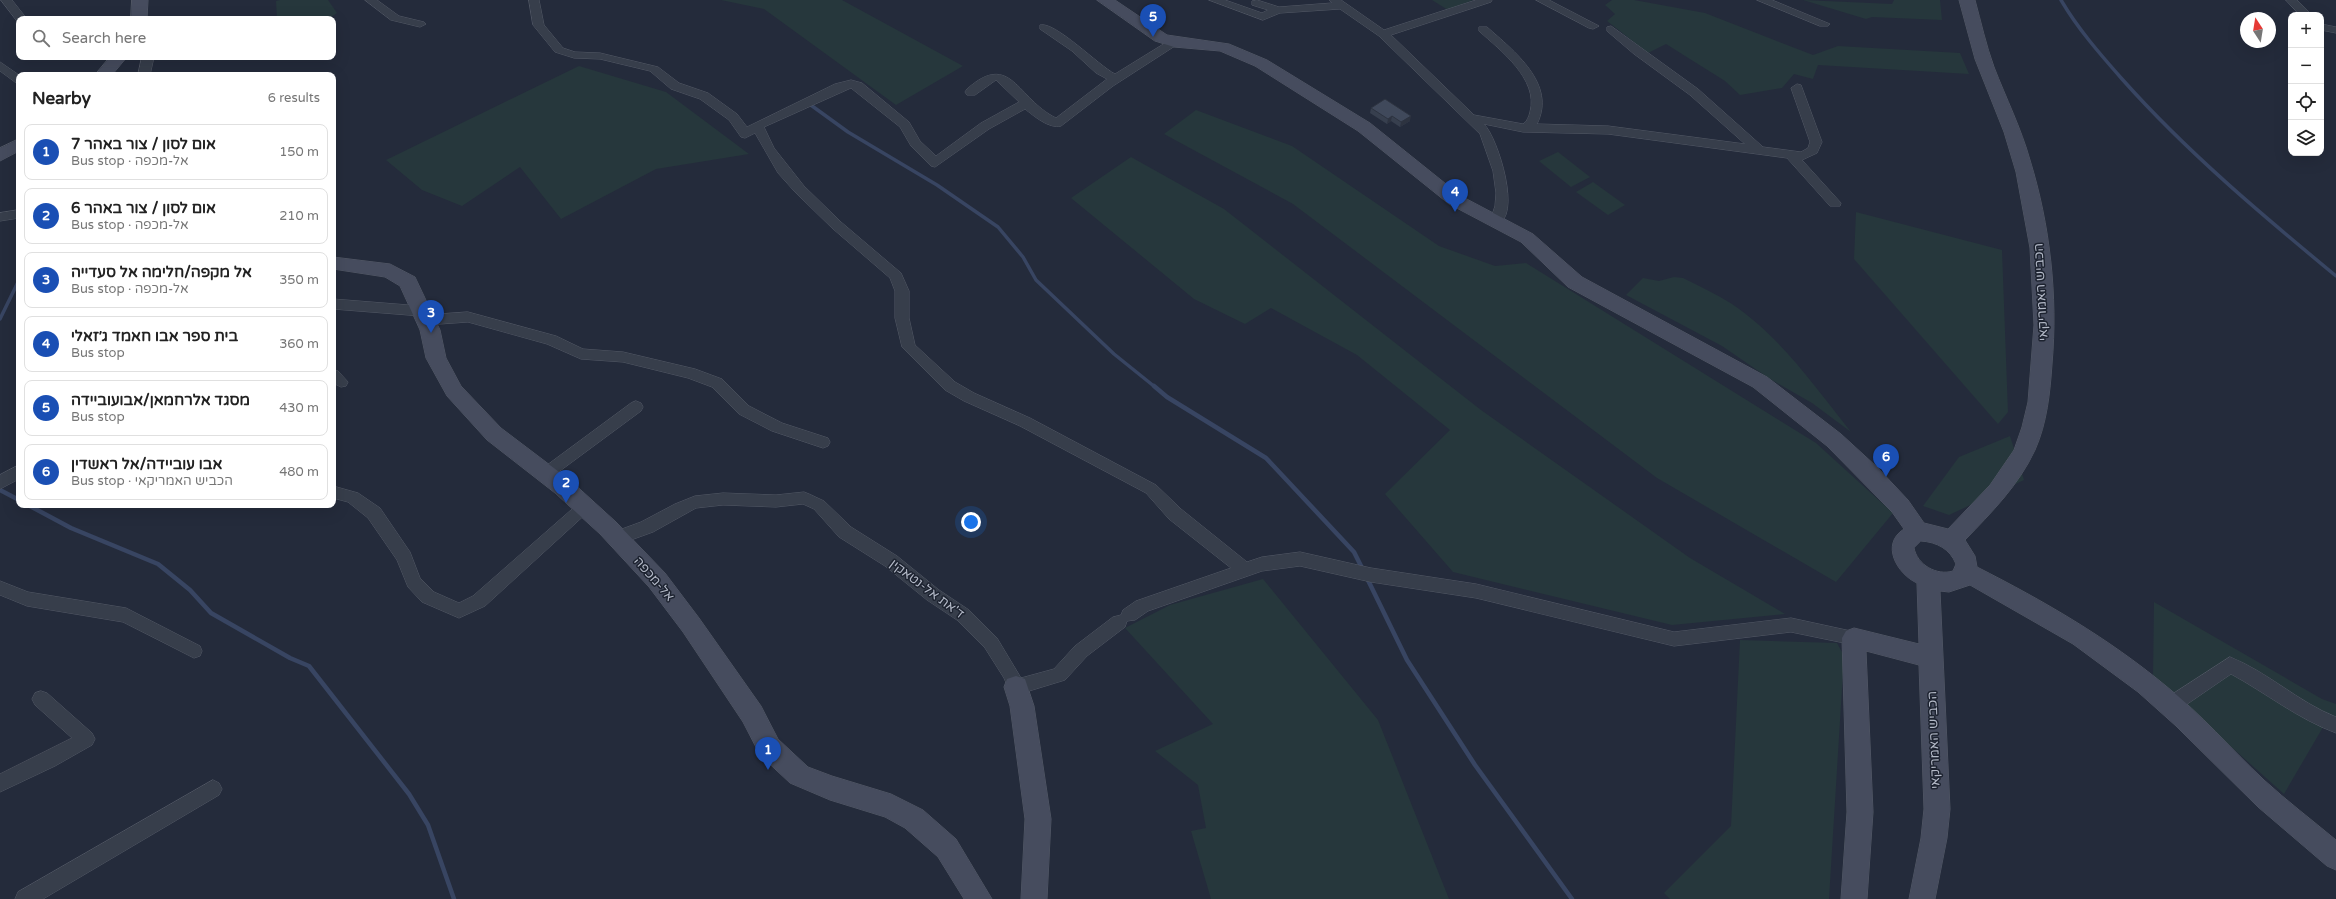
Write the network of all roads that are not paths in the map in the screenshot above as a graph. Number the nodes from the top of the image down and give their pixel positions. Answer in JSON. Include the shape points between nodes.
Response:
{"nodes":[{"id":1,"x":6,"y":0,"type":"edge"},
{"id":2,"x":370,"y":0,"type":"edge"},
{"id":3,"x":534,"y":0,"type":"edge"},
{"id":4,"x":1105,"y":0,"type":"edge"},
{"id":5,"x":1214,"y":0,"type":"edge"},
{"id":6,"x":1487,"y":0,"type":"edge"},
{"id":7,"x":1541,"y":0,"type":"edge"},
{"id":8,"x":1762,"y":0,"type":"edge"},
{"id":9,"x":1967,"y":0,"type":"edge"},
{"id":10,"x":2291,"y":0,"type":"edge"},
{"id":11,"x":142,"y":1,"type":"edge"},
{"id":12,"x":1256,"y":3,"type":"dead end"},
{"id":13,"x":1338,"y":3,"type":"edge"},
{"id":14,"x":1278,"y":10,"type":"junction"},
{"id":15,"x":2303,"y":12,"type":"edge"},
{"id":16,"x":19,"y":16,"type":"edge"},
{"id":17,"x":140,"y":16,"type":"edge"},
{"id":18,"x":420,"y":24,"type":"dead end"},
{"id":19,"x":1824,"y":24,"type":"dead end"},
{"id":20,"x":1593,"y":26,"type":"dead end"},
{"id":21,"x":1044,"y":27,"type":"dead end"},
{"id":22,"x":2324,"y":28,"type":"edge"},
{"id":23,"x":1483,"y":29,"type":"dead end"},
{"id":24,"x":1611,"y":29,"type":"dead end"},
{"id":25,"x":2336,"y":30,"type":"edge"},
{"id":26,"x":1383,"y":34,"type":"junction"},
{"id":27,"x":1174,"y":42,"type":"junction"},
{"id":28,"x":116,"y":60,"type":"edge"},
{"id":29,"x":147,"y":60,"type":"edge"},
{"id":30,"x":0,"y":64,"type":"edge"},
{"id":31,"x":106,"y":72,"type":"edge"},
{"id":32,"x":145,"y":72,"type":"edge"},
{"id":33,"x":16,"y":78,"type":"edge"},
{"id":34,"x":1116,"y":78,"type":"junction"},
{"id":35,"x":1797,"y":88,"type":"dead end"},
{"id":36,"x":971,"y":92,"type":"dead end"},
{"id":37,"x":1026,"y":103,"type":"junction"},
{"id":38,"x":1471,"y":118,"type":"junction"},
{"id":39,"x":756,"y":126,"type":"junction"},
{"id":40,"x":1529,"y":128,"type":"junction"},
{"id":41,"x":16,"y":146,"type":"edge"},
{"id":42,"x":1759,"y":150,"type":"junction"},
{"id":43,"x":1790,"y":154,"type":"junction"},
{"id":44,"x":0,"y":155,"type":"edge"},
{"id":45,"x":1836,"y":203,"type":"dead end"},
{"id":46,"x":16,"y":214,"type":"edge"},
{"id":47,"x":0,"y":217,"type":"edge"},
{"id":48,"x":1496,"y":221,"type":"junction"},
{"id":49,"x":336,"y":263,"type":"edge"},
{"id":50,"x":336,"y":304,"type":"edge"},
{"id":51,"x":423,"y":316,"type":"junction"},
{"id":52,"x":636,"y":407,"type":"dead end"},
{"id":53,"x":823,"y":442,"type":"dead end"},
{"id":54,"x":16,"y":473,"type":"edge"},
{"id":55,"x":544,"y":475,"type":"junction"},
{"id":56,"x":0,"y":483,"type":"edge"},
{"id":57,"x":336,"y":493,"type":"edge"},
{"id":58,"x":584,"y":507,"type":"junction"},
{"id":59,"x":1918,"y":532,"type":"junction"},
{"id":60,"x":617,"y":538,"type":"junction"},
{"id":61,"x":1950,"y":541,"type":"junction"},
{"id":62,"x":1245,"y":570,"type":"junction"},
{"id":63,"x":1966,"y":572,"type":"junction"},
{"id":64,"x":1928,"y":579,"type":"junction"},
{"id":65,"x":0,"y":588,"type":"edge"},
{"id":66,"x":1854,"y":638,"type":"junction"},
{"id":67,"x":194,"y":651,"type":"dead end"},
{"id":68,"x":1931,"y":657,"type":"junction"},
{"id":69,"x":1016,"y":687,"type":"junction"},
{"id":70,"x":42,"y":699,"type":"dead end"},
{"id":71,"x":2171,"y":705,"type":"junction"},
{"id":72,"x":2336,"y":725,"type":"edge"},
{"id":73,"x":0,"y":783,"type":"edge"},
{"id":74,"x":213,"y":789,"type":"dead end"},
{"id":75,"x":2336,"y":857,"type":"edge"},
{"id":76,"x":25,"y":899,"type":"edge"},
{"id":77,"x":979,"y":899,"type":"edge"},
{"id":78,"x":1034,"y":899,"type":"edge"},
{"id":79,"x":1854,"y":899,"type":"edge"},
{"id":80,"x":1922,"y":899,"type":"edge"}],
"edges":[{"from":1,"to":16,"type":"street"},
{"from":2,"to":18,"type":"street","via":[[395,18]]},
{"from":3,"to":39,"type":"street","via":[[539,25],[559,50],[574,55],[600,56],[654,69],[675,86],[704,96],[734,117],[745,134]]},
{"from":4,"to":27,"type":"street","via":[[1145,28]]},
{"from":5,"to":14,"type":"street","via":[[1263,17]]},
{"from":6,"to":26,"type":"street"},
{"from":7,"to":20,"type":"street"},
{"from":8,"to":19,"type":"street"},
{"from":9,"to":61,"type":"street","name":"הכביש האמריקאי","via":[[1986,65],[2024,171],[2031,201],[2040,246],[2044,349],[2035,425],[2022,455],[2011,474]]},
{"from":10,"to":15,"type":"street"},
{"from":11,"to":17,"type":"street"},
{"from":12,"to":14,"type":"street"},
{"from":13,"to":14,"type":"street"},
{"from":13,"to":26,"type":"street"},
{"from":21,"to":34,"type":"street","via":[[1076,49],[1100,71]]},
{"from":22,"to":25,"type":"street"},
{"from":23,"to":40,"type":"street","via":[[1524,69],[1536,91],[1538,107]]},
{"from":24,"to":42,"type":"street","via":[[1694,92]]},
{"from":26,"to":38,"type":"street"},
{"from":27,"to":34,"type":"street"},
{"from":27,"to":48,"type":"street","via":[[1223,47],[1261,63],[1364,127],[1455,200]]},
{"from":28,"to":31,"type":"street"},
{"from":29,"to":32,"type":"street"},
{"from":30,"to":33,"type":"street"},
{"from":34,"to":37,"type":"street","via":[[1057,123]]},
{"from":35,"to":43,"type":"street","via":[[1816,142],[1809,154]]},
{"from":36,"to":37,"type":"street","via":[[984,80],[998,76],[1006,80]]},
{"from":37,"to":39,"type":"street","via":[[985,126],[935,163],[915,143],[905,124],[858,86],[851,84],[839,87]]},
{"from":38,"to":40,"type":"street"},
{"from":38,"to":48,"type":"street","via":[[1486,133],[1499,171],[1501,206]]},
{"from":39,"to":62,"type":"street","via":[[774,160],[801,189],[896,276],[902,291],[902,318],[909,347],[950,386],[1025,422],[1151,489],[1175,514]]},
{"from":40,"to":42,"type":"street","via":[[1608,130]]},
{"from":41,"to":44,"type":"street"},
{"from":42,"to":43,"type":"street"},
{"from":43,"to":45,"type":"street"},
{"from":46,"to":47,"type":"street"},
{"from":48,"to":59,"type":"street","via":[[1528,238],[1575,282],[1733,366],[1766,387],[1834,440],[1869,473],[1900,506]]},
{"from":49,"to":51,"type":"street","name":"אל-מכפה","via":[[390,272],[408,282]]},
{"from":50,"to":51,"type":"street"},
{"from":51,"to":53,"type":"street","via":[[468,317],[551,340],[581,354],[623,357],[690,373],[717,383],[744,410],[776,427]]},
{"from":51,"to":55,"type":"street","name":"אל-מכפה","via":[[430,330],[436,358],[454,391],[494,434]]},
{"from":52,"to":55,"type":"street"},
{"from":54,"to":56,"type":"street"},
{"from":55,"to":58,"type":"street","name":"אל-מכפה","via":[[563,487]]},
{"from":57,"to":58,"type":"street","via":[[353,497],[374,514],[404,557],[414,582],[428,597],[459,611],[479,601]]},
{"from":58,"to":60,"type":"street","name":"אל-מכפה"},
{"from":59,"to":61,"type":"street","via":[[1934,533]]},
{"from":59,"to":64,"type":"street","via":[[1909,535],[1902,548],[1909,566]]},
{"from":60,"to":69,"type":"street","name":"ד'את אל-נטאקין","via":[[647,527],[695,502],[723,499],[776,502],[804,498],[819,505],[845,532],[891,561],[963,615],[991,643],[1011,674]]},
{"from":60,"to":77,"type":"street","name":"אל-מכפה","via":[[657,580],[691,625],[752,714],[770,747],[799,775],[830,788],[891,806],[914,819],[947,848]]},
{"from":61,"to":63,"type":"street","via":[[1964,556]]},
{"from":62,"to":66,"type":"street","via":[[1262,564],[1300,559],[1371,575],[1476,591],[1674,639],[1790,625]]},
{"from":62,"to":69,"type":"street","via":[[1142,606],[1082,651],[1059,675]]},
{"from":63,"to":64,"type":"street","via":[[1962,578],[1948,583]]},
{"from":63,"to":71,"type":"street","via":[[2033,608],[2098,648]]},
{"from":64,"to":68,"type":"street","name":"הכביש האמריקאי"},
{"from":65,"to":67,"type":"street","via":[[27,599],[126,615]]},
{"from":66,"to":68,"type":"street"},
{"from":66,"to":79,"type":"street","via":[[1860,812]]},
{"from":68,"to":80,"type":"street","name":"הכביש האמריקאי","via":[[1937,776],[1934,838]]},
{"from":69,"to":78,"type":"street","name":"ד'את אל-נטאקין","via":[[1022,706],[1038,819]]},
{"from":70,"to":73,"type":"street","via":[[86,739]]},
{"from":71,"to":72,"type":"street","via":[[2230,665],[2318,718]]},
{"from":71,"to":75,"type":"street","via":[[2251,784]]},
{"from":74,"to":76,"type":"street"}]}
